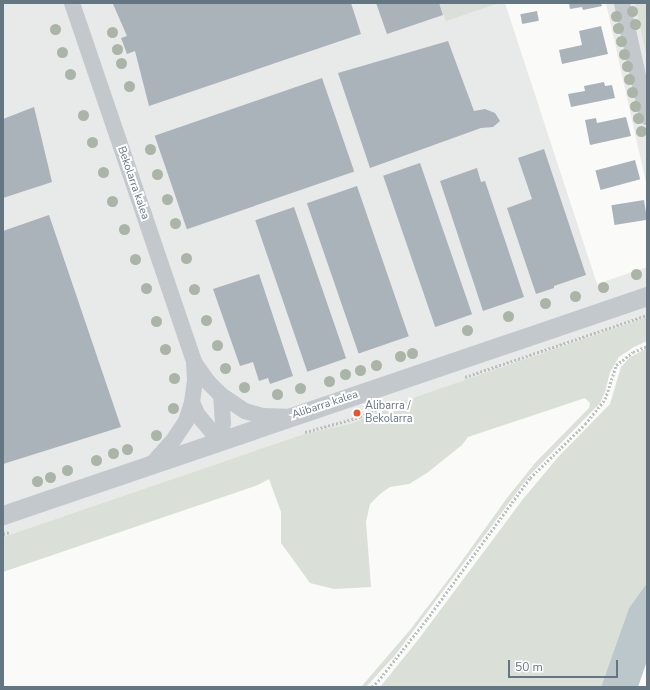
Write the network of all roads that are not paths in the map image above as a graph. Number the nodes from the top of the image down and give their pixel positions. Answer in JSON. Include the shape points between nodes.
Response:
{"nodes":[{"id":1,"x":72,"y":3,"type":"edge"},
{"id":2,"x":622,"y":3,"type":"edge"},
{"id":3,"x":647,"y":117,"type":"edge"},
{"id":4,"x":647,"y":296,"type":"edge"},
{"id":5,"x":194,"y":362,"type":"junction"},
{"id":6,"x":221,"y":395,"type":"junction"},
{"id":7,"x":192,"y":402,"type":"junction"},
{"id":8,"x":294,"y":425,"type":"junction"},
{"id":9,"x":220,"y":441,"type":"junction"},
{"id":10,"x":151,"y":465,"type":"junction"},
{"id":11,"x":3,"y":516,"type":"edge"}],
"edges":[{"from":1,"to":5,"type":"street","name":"Bekolarra kalea"},
{"from":2,"to":3,"type":"street"},
{"from":4,"to":8,"type":"street","name":"Alibarra kalea"},
{"from":5,"to":6,"type":"street","name":"Bekolarra kalea"},
{"from":5,"to":7,"type":"street","name":"Bekolarra kalea"},
{"from":6,"to":8,"type":"street","name":"Bekolarra kalea","via":[[246,410]]},
{"from":6,"to":9,"type":"street","via":[[223,423]]},
{"from":7,"to":9,"type":"street","via":[[197,414]]},
{"from":7,"to":10,"type":"street","name":"Bekolarra kalea","via":[[186,421],[179,432]]},
{"from":8,"to":9,"type":"street","name":"Alibarra kalea"},
{"from":9,"to":10,"type":"street","name":"Alibarra kalea"},
{"from":10,"to":11,"type":"street","name":"Alibarra kalea"}]}
